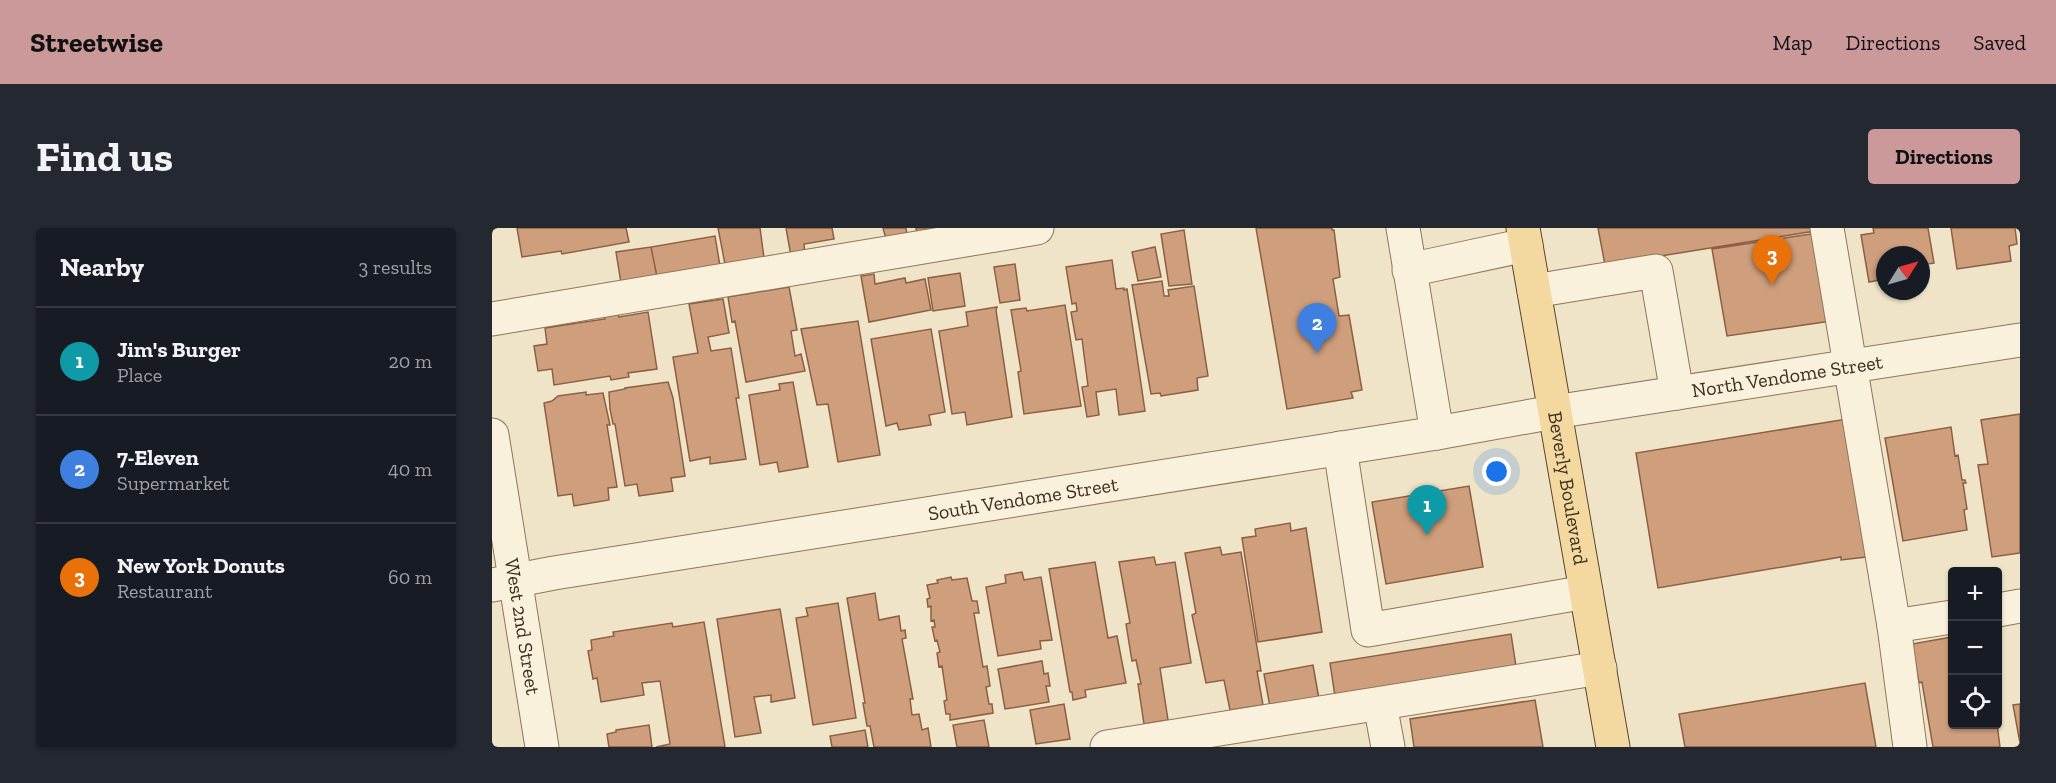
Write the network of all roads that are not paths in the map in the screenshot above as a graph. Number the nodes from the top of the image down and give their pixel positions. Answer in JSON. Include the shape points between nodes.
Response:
{"nodes":[{"id":1,"x":1037,"y":228,"type":"edge"},
{"id":2,"x":1402,"y":228,"type":"edge"},
{"id":3,"x":1827,"y":228,"type":"edge"},
{"id":4,"x":1525,"y":237,"type":"edge"},
{"id":5,"x":1409,"y":270,"type":"junction"},
{"id":6,"x":1534,"y":291,"type":"junction"},
{"id":7,"x":492,"y":318,"type":"edge"},
{"id":8,"x":2020,"y":340,"type":"edge"},
{"id":9,"x":1852,"y":367,"type":"junction"},
{"id":10,"x":1677,"y":393,"type":"junction"},
{"id":11,"x":1554,"y":412,"type":"junction"},
{"id":12,"x":1437,"y":433,"type":"junction"},
{"id":13,"x":492,"y":435,"type":"edge"},
{"id":14,"x":1340,"y":448,"type":"junction"},
{"id":15,"x":503,"y":582,"type":"edge"},
{"id":16,"x":1586,"y":592,"type":"junction"},
{"id":17,"x":2020,"y":606,"type":"edge"},
{"id":18,"x":2002,"y":609,"type":"edge"},
{"id":19,"x":1948,"y":618,"type":"edge"},
{"id":20,"x":1894,"y":626,"type":"junction"},
{"id":21,"x":1599,"y":668,"type":"junction"},
{"id":22,"x":1380,"y":704,"type":"junction"},
{"id":23,"x":542,"y":747,"type":"edge"},
{"id":24,"x":1107,"y":747,"type":"edge"},
{"id":25,"x":1388,"y":747,"type":"edge"},
{"id":26,"x":1612,"y":747,"type":"edge"},
{"id":27,"x":1910,"y":747,"type":"edge"}],
"edges":[{"from":1,"to":7,"type":"street"},
{"from":2,"to":5,"type":"street"},
{"from":3,"to":9,"type":"street"},
{"from":4,"to":5,"type":"street"},
{"from":4,"to":6,"type":"main road","name":"Beverly Boulevard"},
{"from":5,"to":12,"type":"street"},
{"from":6,"to":10,"type":"street","via":[[1656,271]]},
{"from":6,"to":11,"type":"main road","name":"Beverly Boulevard"},
{"from":8,"to":9,"type":"street","name":"North Vendome Street"},
{"from":9,"to":10,"type":"street","name":"North Vendome Street"},
{"from":9,"to":20,"type":"street"},
{"from":10,"to":11,"type":"street","name":"North Vendome Street"},
{"from":11,"to":12,"type":"street","name":"South Vendome Street"},
{"from":11,"to":16,"type":"main road","name":"Beverly Boulevard"},
{"from":12,"to":14,"type":"street","name":"South Vendome Street"},
{"from":13,"to":15,"type":"street","name":"West 2nd Street"},
{"from":14,"to":15,"type":"street","name":"South Vendome Street"},
{"from":14,"to":16,"type":"street","via":[[1368,630]]},
{"from":15,"to":23,"type":"street","name":"West 2nd Street"},
{"from":16,"to":21,"type":"main road","name":"Beverly Boulevard"},
{"from":17,"to":18,"type":"street"},
{"from":19,"to":20,"type":"street"},
{"from":20,"to":27,"type":"street"},
{"from":21,"to":22,"type":"street"},
{"from":21,"to":26,"type":"main road","name":"Beverly Boulevard"},
{"from":22,"to":24,"type":"street"},
{"from":22,"to":25,"type":"street"}]}
